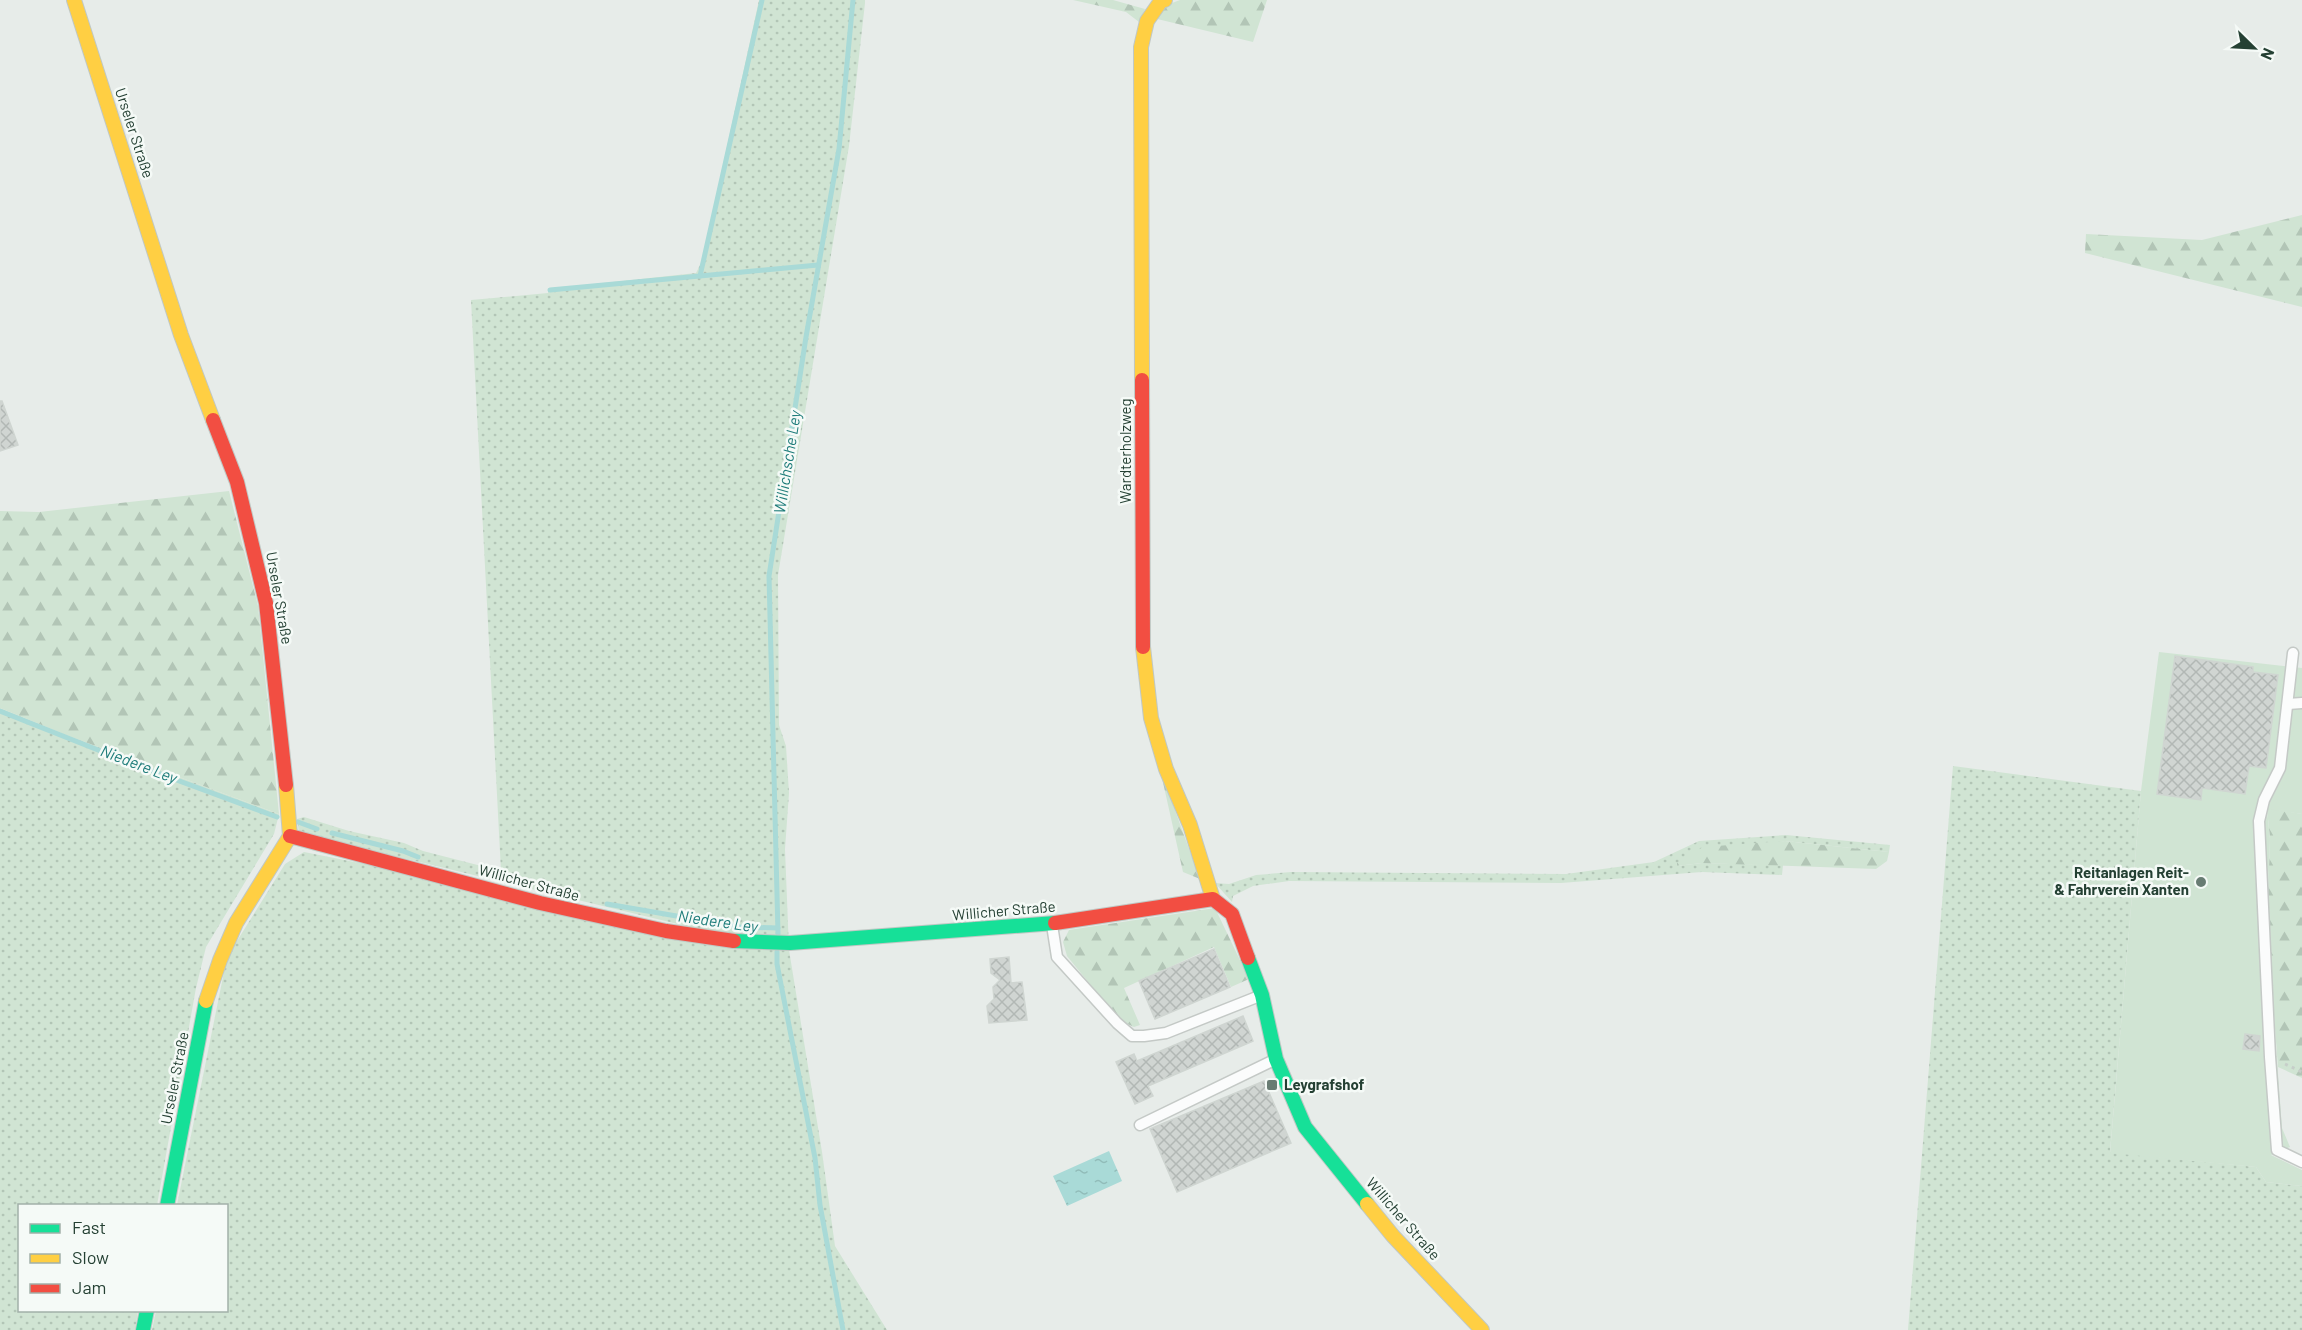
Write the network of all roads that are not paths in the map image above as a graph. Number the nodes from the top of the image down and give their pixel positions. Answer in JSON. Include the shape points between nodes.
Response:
{"nodes":[{"id":1,"x":74,"y":0,"type":"edge"},
{"id":2,"x":1165,"y":0,"type":"edge"},
{"id":3,"x":2293,"y":653,"type":"dead end"},
{"id":4,"x":2302,"y":703,"type":"edge"},
{"id":5,"x":2288,"y":704,"type":"junction"},
{"id":6,"x":290,"y":836,"type":"junction"},
{"id":7,"x":1213,"y":899,"type":"junction"},
{"id":8,"x":1052,"y":924,"type":"junction"},
{"id":9,"x":1262,"y":995,"type":"junction"},
{"id":10,"x":1276,"y":1059,"type":"junction"},
{"id":11,"x":1140,"y":1125,"type":"dead end"},
{"id":12,"x":2302,"y":1162,"type":"edge"},
{"id":13,"x":167,"y":1204,"type":"edge"},
{"id":14,"x":147,"y":1312,"type":"edge"},
{"id":15,"x":143,"y":1330,"type":"edge"},
{"id":16,"x":1482,"y":1330,"type":"edge"}],
"edges":[{"from":1,"to":6,"type":"street","name":"Urseler Straße","via":[[181,335],[237,482],[266,603]]},
{"from":2,"to":7,"type":"street","name":"Wardterholzweg","via":[[1147,21],[1141,47],[1143,643],[1152,718],[1166,769],[1190,825]]},
{"from":3,"to":5,"type":"lane"},
{"from":4,"to":5,"type":"lane"},
{"from":5,"to":12,"type":"lane","via":[[2280,768],[2264,800],[2259,821],[2277,1150]]},
{"from":6,"to":8,"type":"street","name":"Willicher Straße","via":[[566,910],[715,940],[790,943]]},
{"from":6,"to":13,"type":"street","name":"Urseler Straße","via":[[236,923],[206,1002]]},
{"from":7,"to":8,"type":"street","name":"Willicher Straße"},
{"from":7,"to":9,"type":"street","name":"Willicher Straße","via":[[1232,914]]},
{"from":8,"to":9,"type":"lane","via":[[1057,957],[1132,1036],[1166,1032]]},
{"from":9,"to":10,"type":"street","name":"Willicher Straße"},
{"from":10,"to":11,"type":"lane"},
{"from":10,"to":16,"type":"street","name":"Willicher Straße","via":[[1305,1127],[1393,1236]]},
{"from":14,"to":15,"type":"street"}]}
